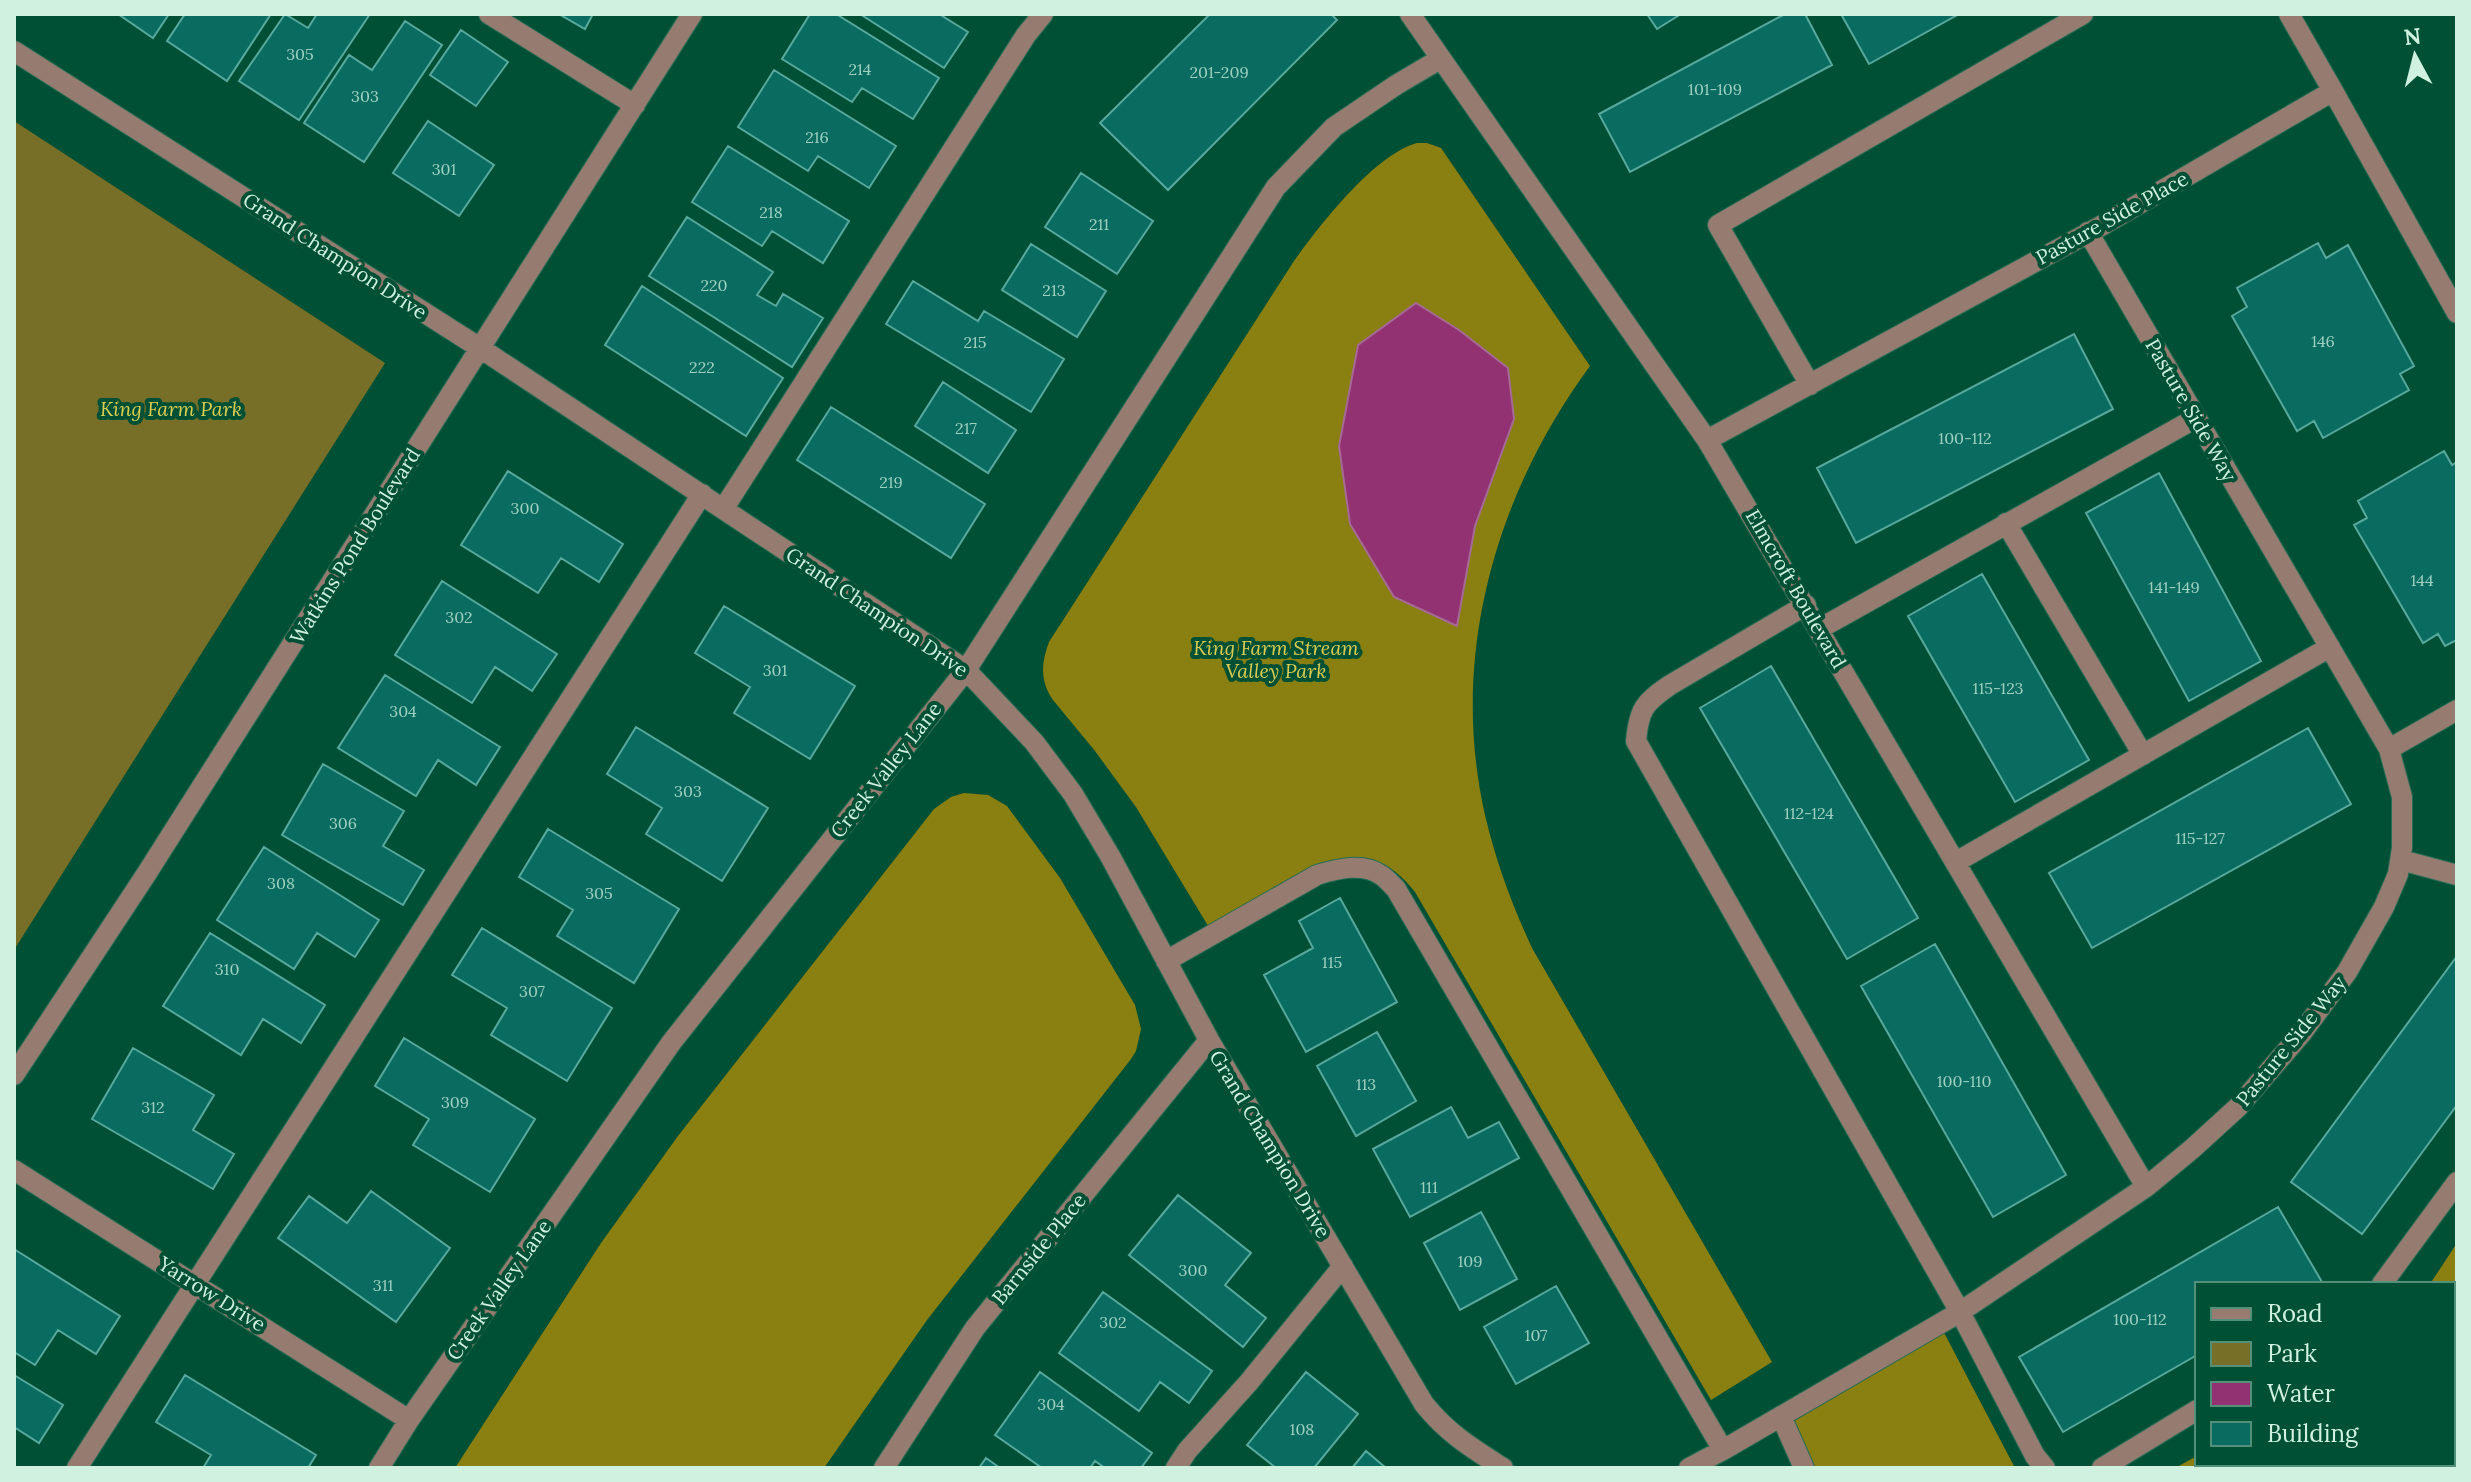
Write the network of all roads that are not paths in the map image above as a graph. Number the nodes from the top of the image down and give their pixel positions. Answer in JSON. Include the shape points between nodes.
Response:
{"nodes":[{"id":1,"x":489,"y":14,"type":"edge"},
{"id":2,"x":692,"y":14,"type":"edge"},
{"id":3,"x":1043,"y":14,"type":"edge"},
{"id":4,"x":1410,"y":14,"type":"edge"},
{"id":5,"x":2083,"y":14,"type":"edge"},
{"id":6,"x":2289,"y":14,"type":"edge"},
{"id":7,"x":14,"y":51,"type":"edge"},
{"id":8,"x":1440,"y":59,"type":"junction"},
{"id":9,"x":2333,"y":91,"type":"junction"},
{"id":10,"x":635,"y":105,"type":"junction"},
{"id":11,"x":2088,"y":232,"type":"junction"},
{"id":12,"x":2457,"y":313,"type":"edge"},
{"id":13,"x":480,"y":348,"type":"junction"},
{"id":14,"x":1810,"y":385,"type":"junction"},
{"id":15,"x":2196,"y":418,"type":"junction"},
{"id":16,"x":1707,"y":440,"type":"junction"},
{"id":17,"x":702,"y":494,"type":"junction"},
{"id":18,"x":724,"y":508,"type":"junction"},
{"id":19,"x":2006,"y":523,"type":"junction"},
{"id":20,"x":1806,"y":605,"type":"junction"},
{"id":21,"x":1819,"y":629,"type":"junction"},
{"id":22,"x":2330,"y":647,"type":"junction"},
{"id":23,"x":966,"y":670,"type":"junction"},
{"id":24,"x":2457,"y":710,"type":"edge"},
{"id":25,"x":2389,"y":749,"type":"junction"},
{"id":26,"x":2143,"y":755,"type":"junction"},
{"id":27,"x":2401,"y":860,"type":"junction"},
{"id":28,"x":1956,"y":862,"type":"junction"},
{"id":29,"x":2457,"y":875,"type":"edge"},
{"id":30,"x":1166,"y":961,"type":"junction"},
{"id":31,"x":1209,"y":1040,"type":"junction"},
{"id":32,"x":14,"y":1075,"type":"edge"},
{"id":33,"x":14,"y":1170,"type":"edge"},
{"id":34,"x":2457,"y":1182,"type":"edge"},
{"id":35,"x":2146,"y":1187,"type":"junction"},
{"id":36,"x":1343,"y":1266,"type":"junction"},
{"id":37,"x":2383,"y":1282,"type":"edge"},
{"id":38,"x":196,"y":1284,"type":"junction"},
{"id":39,"x":1960,"y":1312,"type":"junction"},
{"id":40,"x":2195,"y":1411,"type":"edge"},
{"id":41,"x":1781,"y":1416,"type":"junction"},
{"id":42,"x":409,"y":1420,"type":"junction"},
{"id":43,"x":1723,"y":1450,"type":"junction"},
{"id":44,"x":77,"y":1468,"type":"edge"},
{"id":45,"x":379,"y":1468,"type":"edge"},
{"id":46,"x":884,"y":1468,"type":"edge"},
{"id":47,"x":1176,"y":1468,"type":"edge"},
{"id":48,"x":1503,"y":1468,"type":"edge"},
{"id":49,"x":1689,"y":1468,"type":"edge"},
{"id":50,"x":1804,"y":1468,"type":"edge"},
{"id":51,"x":2045,"y":1468,"type":"edge"},
{"id":52,"x":2102,"y":1468,"type":"edge"}],
"edges":[{"from":1,"to":10,"type":"street"},
{"from":2,"to":10,"type":"street","name":"Watkins Pond Boulevard"},
{"from":3,"to":18,"type":"street"},
{"from":4,"to":8,"type":"street","name":"Elmcroft Boulevard"},
{"from":5,"to":14,"type":"street","via":[[1718,225]]},
{"from":6,"to":9,"type":"street"},
{"from":7,"to":13,"type":"street","name":"Grand Champion Drive"},
{"from":8,"to":16,"type":"street","name":"Elmcroft Boulevard"},
{"from":8,"to":23,"type":"street","name":"Creek Valley Lane","via":[[1334,127],[1276,187]]},
{"from":9,"to":11,"type":"street","name":"Pasture Side Place"},
{"from":9,"to":12,"type":"street"},
{"from":10,"to":13,"type":"street","name":"Watkins Pond Boulevard"},
{"from":11,"to":14,"type":"street","name":"Pasture Side Place"},
{"from":11,"to":15,"type":"street","name":"Pasture Side Way"},
{"from":13,"to":17,"type":"street","name":"Grand Champion Drive"},
{"from":13,"to":32,"type":"street","name":"Watkins Pond Boulevard"},
{"from":14,"to":16,"type":"street","name":"Pasture Side Place"},
{"from":15,"to":19,"type":"street"},
{"from":15,"to":22,"type":"street","name":"Pasture Side Way"},
{"from":16,"to":20,"type":"street","name":"Elmcroft Boulevard"},
{"from":17,"to":18,"type":"street","name":"Grand Champion Drive"},
{"from":17,"to":38,"type":"street"},
{"from":18,"to":23,"type":"street","name":"Grand Champion Drive"},
{"from":19,"to":21,"type":"street"},
{"from":19,"to":26,"type":"street"},
{"from":20,"to":21,"type":"street","name":"Elmcroft Boulevard"},
{"from":20,"to":39,"type":"street","via":[[1650,699],[1638,718],[1636,741]]},
{"from":21,"to":28,"type":"street","name":"Elmcroft Boulevard"},
{"from":22,"to":25,"type":"street","name":"Pasture Side Way"},
{"from":22,"to":26,"type":"street"},
{"from":23,"to":30,"type":"street","name":"Grand Champion Drive","via":[[1034,742],[1073,794]]},
{"from":23,"to":42,"type":"street","name":"Creek Valley Lane","via":[[671,1043]]},
{"from":24,"to":25,"type":"street"},
{"from":25,"to":27,"type":"street","name":"Pasture Side Way","via":[[2402,797]]},
{"from":26,"to":28,"type":"street"},
{"from":27,"to":29,"type":"street"},
{"from":27,"to":35,"type":"street","name":"Pasture Side Way","via":[[2384,907],[2347,972],[2301,1034],[2238,1107]]},
{"from":28,"to":35,"type":"street","name":"Elmcroft Boulevard"},
{"from":30,"to":31,"type":"street","name":"Grand Champion Drive"},
{"from":30,"to":43,"type":"street","via":[[1317,875],[1352,868],[1379,873],[1396,889]]},
{"from":31,"to":36,"type":"street","name":"Grand Champion Drive"},
{"from":31,"to":46,"type":"street","name":"Barnside Place","via":[[975,1328]]},
{"from":33,"to":38,"type":"street","name":"Yarrow Drive"},
{"from":34,"to":37,"type":"street"},
{"from":35,"to":39,"type":"street","name":"Pasture Side Way"},
{"from":36,"to":47,"type":"street"},
{"from":36,"to":48,"type":"street","name":"Grand Champion Drive","via":[[1424,1404],[1451,1433]]},
{"from":38,"to":42,"type":"street","name":"Yarrow Drive"},
{"from":38,"to":44,"type":"street"},
{"from":39,"to":41,"type":"street","name":"Pasture Side Way"},
{"from":39,"to":51,"type":"street"},
{"from":40,"to":52,"type":"street"},
{"from":41,"to":43,"type":"street"},
{"from":41,"to":50,"type":"street"},
{"from":42,"to":45,"type":"street","name":"Creek Valley Lane"},
{"from":43,"to":49,"type":"street"}]}
